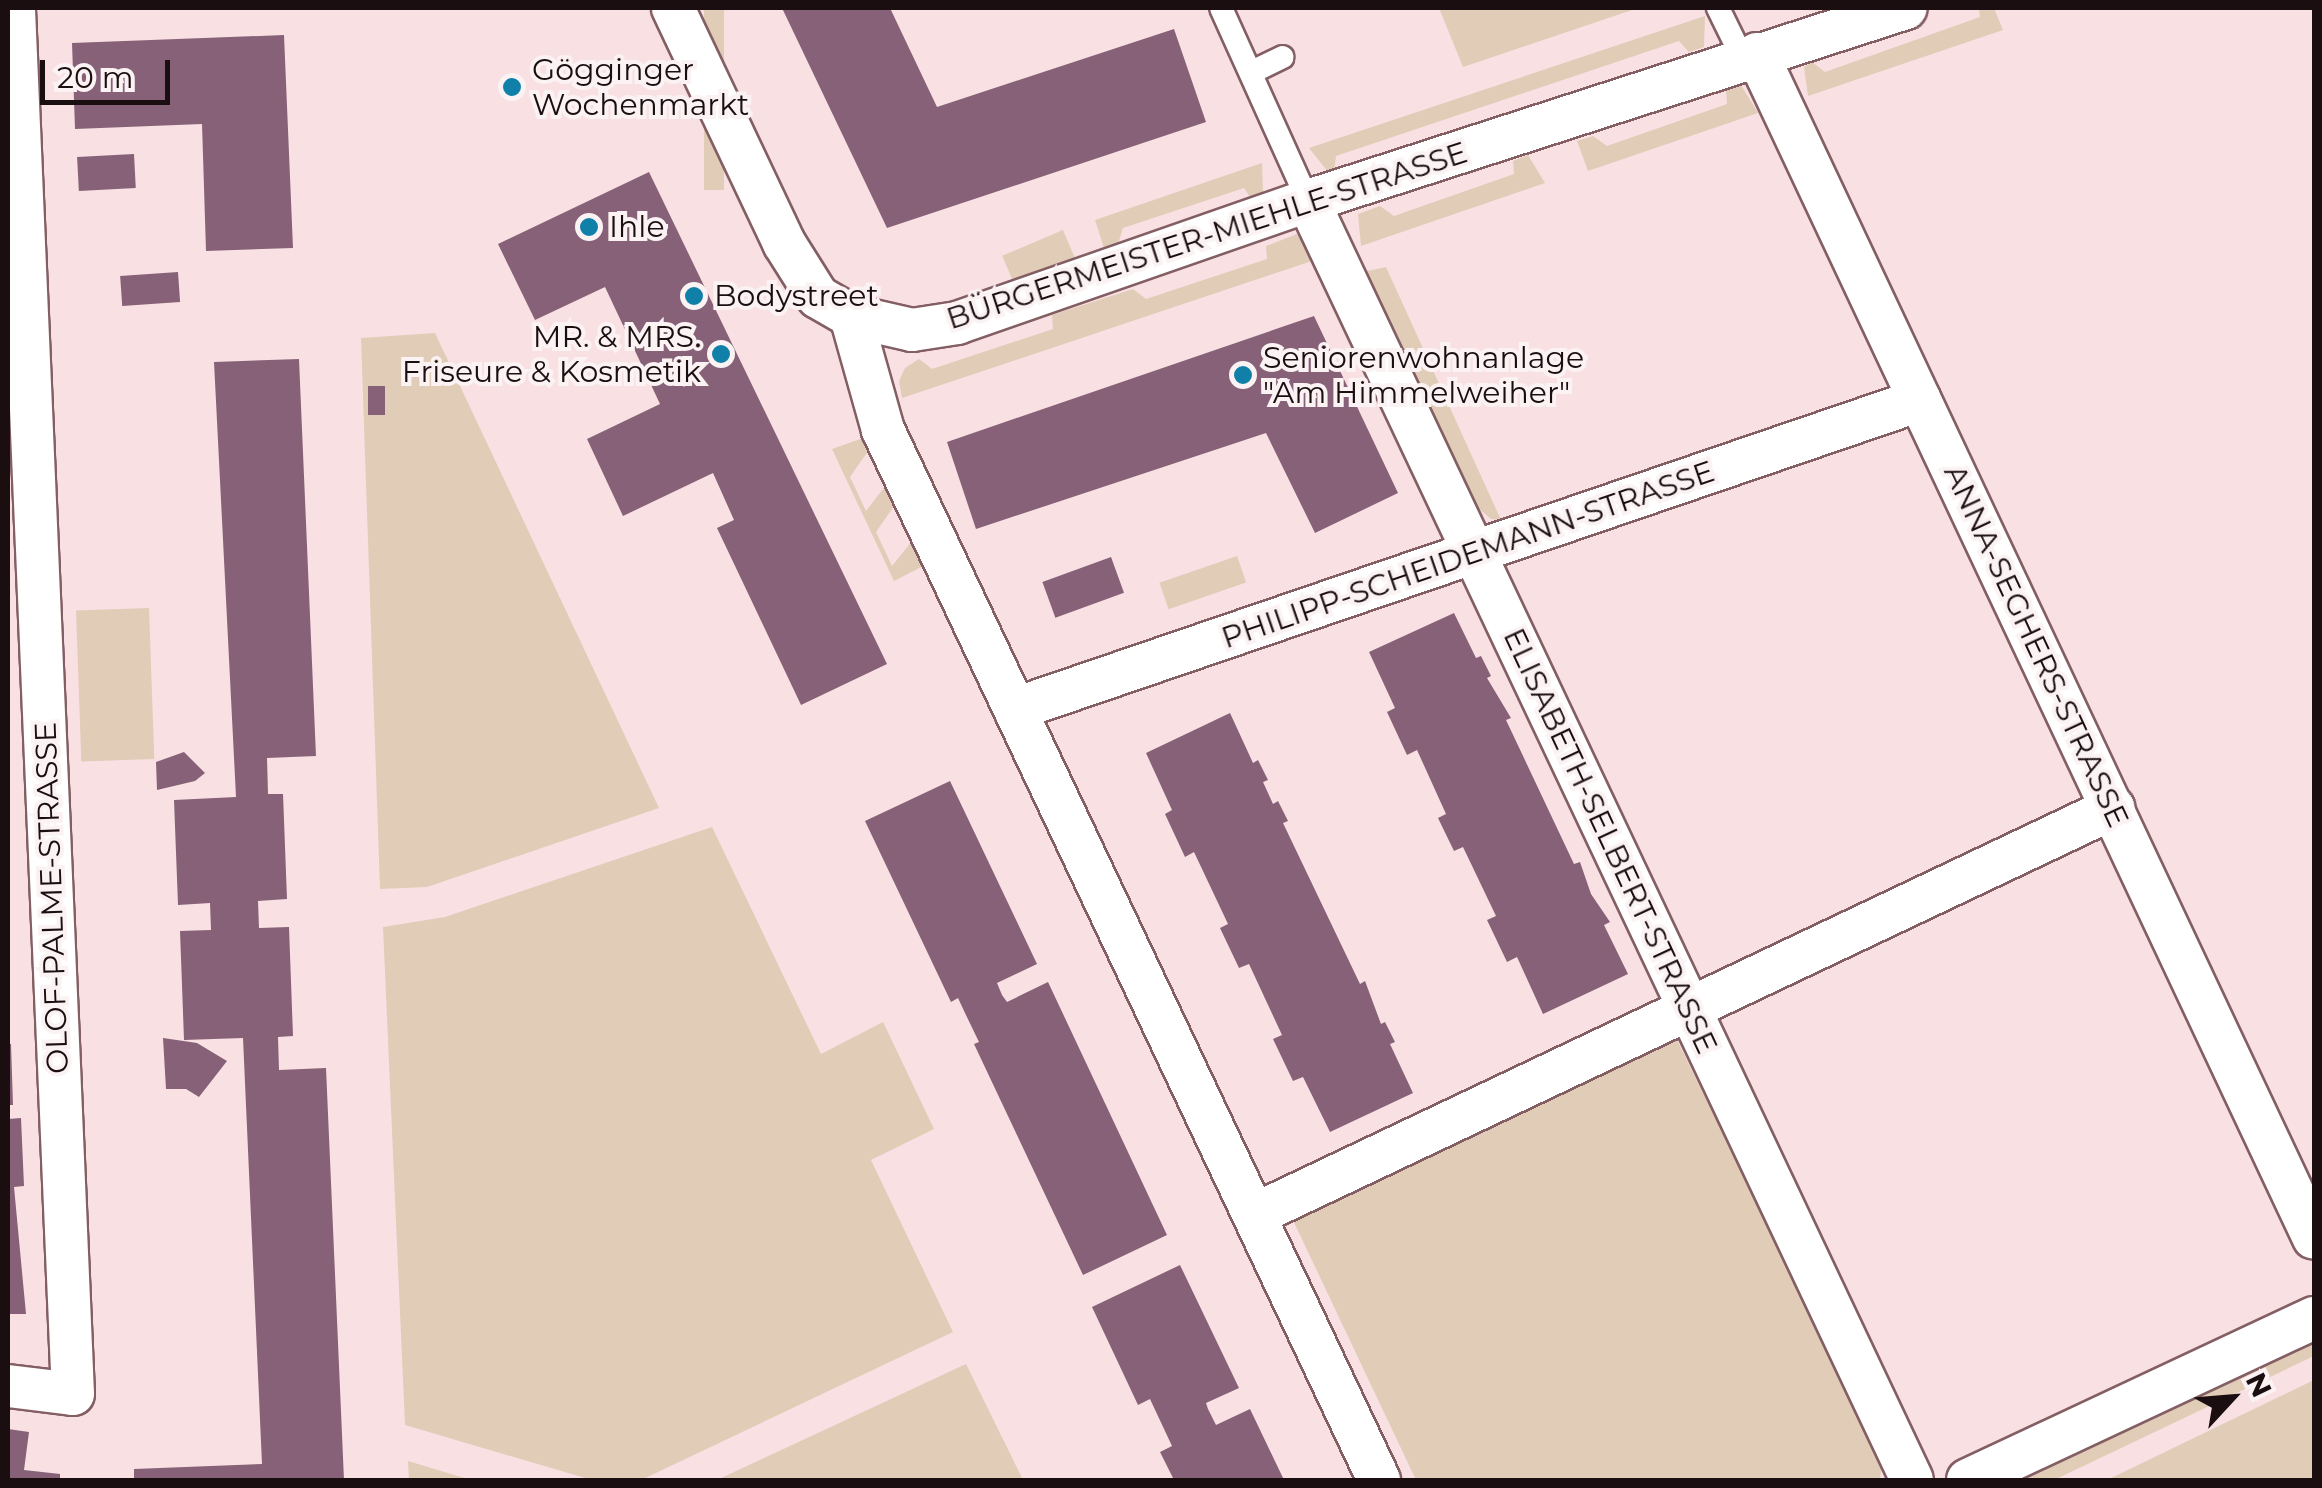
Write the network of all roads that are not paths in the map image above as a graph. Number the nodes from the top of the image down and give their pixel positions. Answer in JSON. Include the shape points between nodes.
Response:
{"nodes":[{"id":1,"x":14,"y":8,"type":"edge"},
{"id":2,"x":673,"y":8,"type":"edge"},
{"id":3,"x":1222,"y":8,"type":"edge"},
{"id":4,"x":1718,"y":8,"type":"edge"},
{"id":5,"x":1906,"y":8,"type":"edge"},
{"id":6,"x":1283,"y":57,"type":"dead end"},
{"id":7,"x":1750,"y":57,"type":"junction"},
{"id":8,"x":1252,"y":72,"type":"junction"},
{"id":9,"x":1308,"y":201,"type":"junction"},
{"id":10,"x":851,"y":316,"type":"junction"},
{"id":11,"x":18,"y":336,"type":"edge"},
{"id":12,"x":1920,"y":400,"type":"junction"},
{"id":13,"x":1474,"y":552,"type":"junction"},
{"id":14,"x":1015,"y":709,"type":"junction"},
{"id":15,"x":2113,"y":808,"type":"junction"},
{"id":16,"x":1690,"y":1008,"type":"junction"},
{"id":17,"x":1254,"y":1214,"type":"junction"},
{"id":18,"x":2314,"y":1238,"type":"edge"},
{"id":19,"x":2314,"y":1318,"type":"edge"},
{"id":20,"x":8,"y":1386,"type":"edge"},
{"id":21,"x":1379,"y":1480,"type":"edge"},
{"id":22,"x":1912,"y":1480,"type":"edge"},
{"id":23,"x":1968,"y":1480,"type":"edge"}],
"edges":[{"from":1,"to":11,"type":"street","name":"OLOF-PALME-STRASSE"},
{"from":2,"to":10,"type":"street","name":"BÜRGERMEISTER-MIEHLE-STRASSE","via":[[796,264],[818,297]]},
{"from":3,"to":8,"type":"lane"},
{"from":4,"to":7,"type":"lane"},
{"from":5,"to":7,"type":"street","name":"BÜRGERMEISTER-MIEHLE-STRASSE"},
{"from":6,"to":8,"type":"lane"},
{"from":7,"to":9,"type":"street","name":"BÜRGERMEISTER-MIEHLE-STRASSE"},
{"from":7,"to":12,"type":"street","name":"ANNA-SEGHERS-STRASSE"},
{"from":8,"to":9,"type":"lane"},
{"from":9,"to":10,"type":"street","name":"BÜRGERMEISTER-MIEHLE-STRASSE","via":[[958,324],[912,330]]},
{"from":9,"to":13,"type":"street","name":"ELISABETH-SELBERT-STRASSE"},
{"from":10,"to":14,"type":"street","via":[[877,416]]},
{"from":11,"to":20,"type":"street","name":"OLOF-PALME-STRASSE","via":[[73,1394]]},
{"from":12,"to":13,"type":"street","name":"PHILIPP-SCHEIDEMANN-STRASSE"},
{"from":12,"to":15,"type":"street","name":"ANNA-SEGHERS-STRASSE"},
{"from":13,"to":14,"type":"street","name":"PHILIPP-SCHEIDEMANN-STRASSE"},
{"from":13,"to":16,"type":"street","name":"ELISABETH-SELBERT-STRASSE"},
{"from":14,"to":17,"type":"street"},
{"from":15,"to":16,"type":"street"},
{"from":15,"to":18,"type":"street","name":"ANNA-SEGHERS-STRASSE"},
{"from":16,"to":17,"type":"street"},
{"from":16,"to":22,"type":"street","name":"ELISABETH-SELBERT-STRASSE"},
{"from":17,"to":21,"type":"street"},
{"from":19,"to":23,"type":"street"}]}
